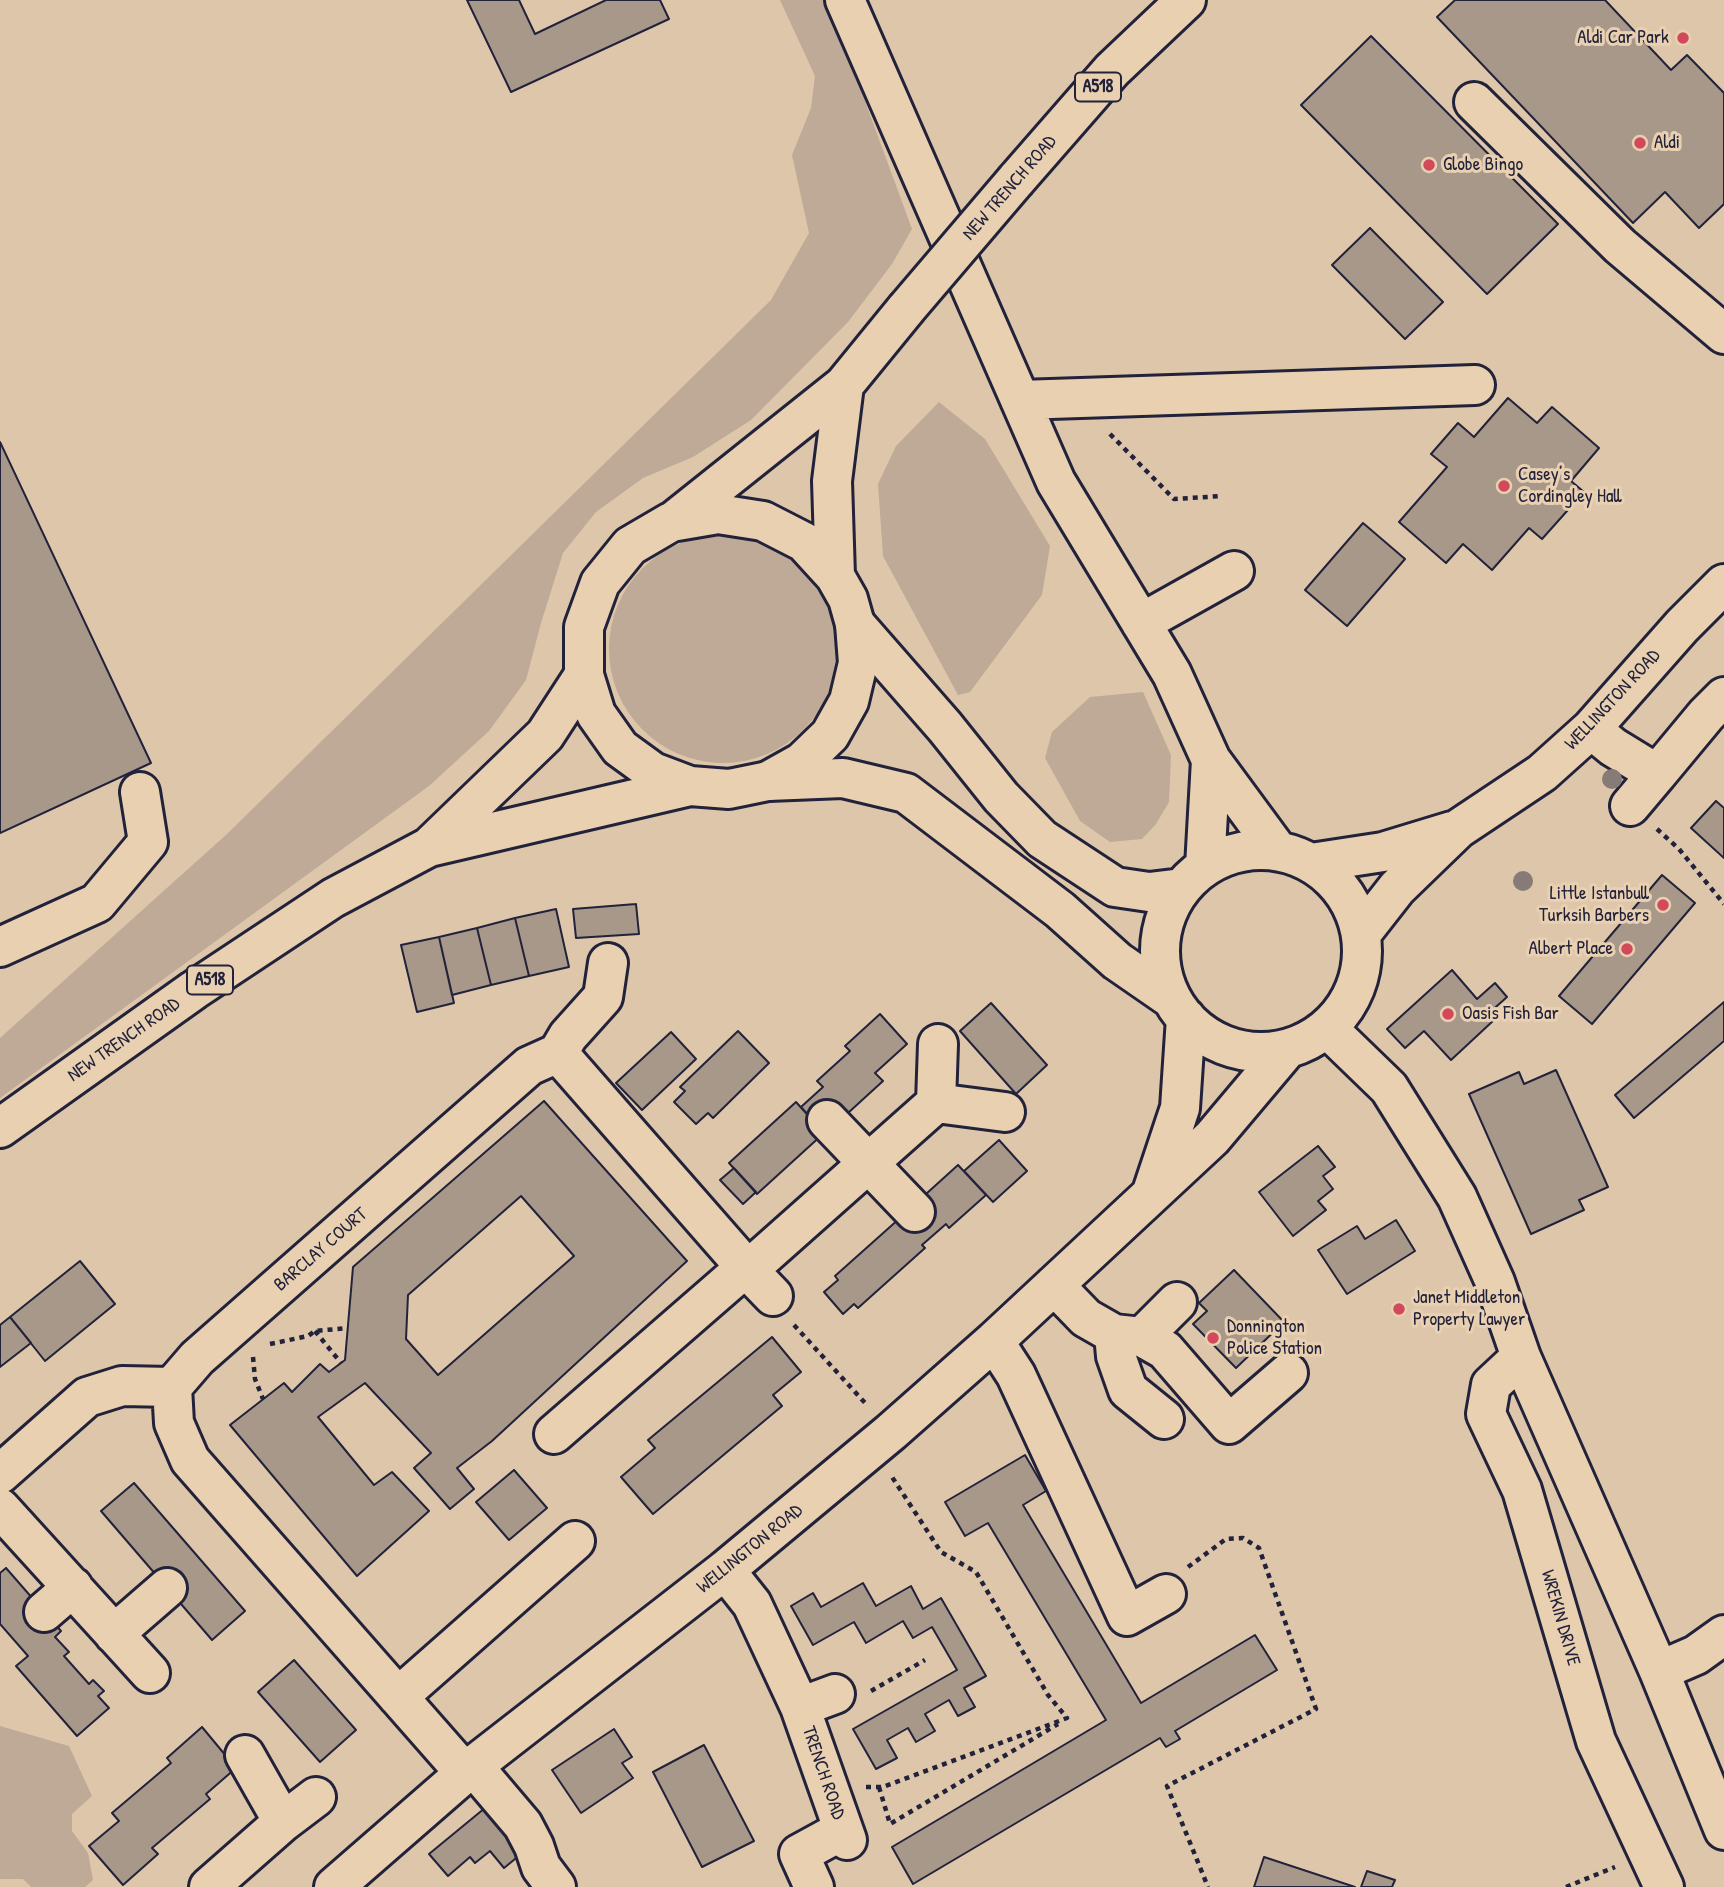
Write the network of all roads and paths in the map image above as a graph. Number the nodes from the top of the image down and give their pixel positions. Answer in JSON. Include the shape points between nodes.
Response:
{"nodes":[{"id":1,"x":845,"y":0,"type":"edge"},
{"id":2,"x":1186,"y":0,"type":"edge"},
{"id":3,"x":1474,"y":102,"type":"dead end"},
{"id":4,"x":1724,"y":334,"type":"edge"},
{"id":5,"x":1475,"y":384,"type":"dead end"},
{"id":6,"x":844,"y":385,"type":"junction"},
{"id":7,"x":1020,"y":400,"type":"junction"},
{"id":8,"x":1102,"y":426,"type":"dead end"},
{"id":9,"x":1222,"y":496,"type":"dead end"},
{"id":10,"x":671,"y":522,"type":"junction"},
{"id":11,"x":1234,"y":571,"type":"dead end"},
{"id":12,"x":835,"y":576,"type":"junction"},
{"id":13,"x":1724,"y":584,"type":"edge"},
{"id":14,"x":1141,"y":623,"type":"junction"},
{"id":15,"x":855,"y":624,"type":"junction"},
{"id":16,"x":584,"y":675,"type":"junction"},
{"id":17,"x":1724,"y":697,"type":"edge"},
{"id":18,"x":1591,"y":729,"type":"junction"},
{"id":19,"x":1211,"y":761,"type":"junction"},
{"id":20,"x":1657,"y":774,"type":"junction"},
{"id":21,"x":768,"y":781,"type":"junction"},
{"id":22,"x":690,"y":786,"type":"junction"},
{"id":23,"x":139,"y":792,"type":"dead end"},
{"id":24,"x":1630,"y":806,"type":"joint"},
{"id":25,"x":1458,"y":829,"type":"junction"},
{"id":26,"x":429,"y":847,"type":"junction"},
{"id":27,"x":1295,"y":857,"type":"junction"},
{"id":28,"x":1193,"y":877,"type":"junction"},
{"id":29,"x":1724,"y":904,"type":"edge"},
{"id":30,"x":1361,"y":934,"type":"junction"},
{"id":31,"x":0,"y":947,"type":"edge"},
{"id":32,"x":608,"y":963,"type":"dead end"},
{"id":33,"x":1179,"y":1009,"type":"junction"},
{"id":34,"x":1327,"y":1028,"type":"junction"},
{"id":35,"x":938,"y":1044,"type":"dead end"},
{"id":36,"x":1287,"y":1049,"type":"junction"},
{"id":37,"x":558,"y":1053,"type":"junction"},
{"id":38,"x":936,"y":1103,"type":"junction"},
{"id":39,"x":1005,"y":1112,"type":"dead end"},
{"id":40,"x":827,"y":1120,"type":"dead end"},
{"id":41,"x":0,"y":1128,"type":"edge"},
{"id":42,"x":869,"y":1163,"type":"junction"},
{"id":43,"x":1151,"y":1194,"type":"junction"},
{"id":44,"x":915,"y":1212,"type":"dead end"},
{"id":45,"x":756,"y":1278,"type":"junction"},
{"id":46,"x":1054,"y":1285,"type":"junction"},
{"id":47,"x":1177,"y":1302,"type":"dead end"},
{"id":48,"x":348,"y":1328,"type":"dead end"},
{"id":49,"x":315,"y":1331,"type":"junction"},
{"id":50,"x":1128,"y":1336,"type":"junction"},
{"id":51,"x":218,"y":1340,"type":"junction"},
{"id":52,"x":994,"y":1340,"type":"junction"},
{"id":53,"x":268,"y":1344,"type":"dead end"},
{"id":54,"x":1521,"y":1357,"type":"junction"},
{"id":55,"x":341,"y":1363,"type":"dead end"},
{"id":56,"x":1288,"y":1373,"type":"dead end"},
{"id":57,"x":172,"y":1387,"type":"junction"},
{"id":58,"x":263,"y":1399,"type":"dead end"},
{"id":59,"x":1164,"y":1419,"type":"dead end"},
{"id":60,"x":554,"y":1434,"type":"dead end"},
{"id":61,"x":881,"y":1441,"type":"junction"},
{"id":62,"x":0,"y":1474,"type":"edge"},
{"id":63,"x":0,"y":1508,"type":"edge"},
{"id":64,"x":575,"y":1541,"type":"dead end"},
{"id":65,"x":725,"y":1570,"type":"junction"},
{"id":66,"x":73,"y":1587,"type":"junction"},
{"id":67,"x":167,"y":1587,"type":"dead end"},
{"id":68,"x":1166,"y":1594,"type":"joint"},
{"id":69,"x":44,"y":1612,"type":"dead end"},
{"id":70,"x":114,"y":1634,"type":"junction"},
{"id":71,"x":1724,"y":1635,"type":"edge"},
{"id":72,"x":1658,"y":1671,"type":"junction"},
{"id":73,"x":149,"y":1673,"type":"dead end"},
{"id":74,"x":835,"y":1694,"type":"dead end"},
{"id":75,"x":398,"y":1697,"type":"junction"},
{"id":76,"x":800,"y":1707,"type":"junction"},
{"id":77,"x":1067,"y":1718,"type":"junction"},
{"id":78,"x":245,"y":1755,"type":"dead end"},
{"id":79,"x":469,"y":1770,"type":"junction"},
{"id":80,"x":1715,"y":1777,"type":"edge"},
{"id":81,"x":827,"y":1785,"type":"junction"},
{"id":82,"x":879,"y":1787,"type":"junction"},
{"id":83,"x":316,"y":1797,"type":"dead end"},
{"id":84,"x":283,"y":1822,"type":"junction"},
{"id":85,"x":1724,"y":1830,"type":"edge"},
{"id":86,"x":1656,"y":1870,"type":"edge"},
{"id":87,"x":209,"y":1887,"type":"edge"},
{"id":88,"x":334,"y":1887,"type":"edge"},
{"id":89,"x":556,"y":1887,"type":"edge"},
{"id":90,"x":814,"y":1887,"type":"edge"},
{"id":91,"x":1208,"y":1887,"type":"edge"},
{"id":92,"x":1566,"y":1887,"type":"edge"}],
"edges":[{"from":1,"to":7,"type":"main road"},
{"from":2,"to":6,"type":"main road","name":"NEW TRENCH ROAD","number":"A518","bridge":true,"via":[[1112,70]]},
{"from":3,"to":4,"type":"main road","via":[[1620,246]]},
{"from":5,"to":7,"type":"main road"},
{"from":6,"to":10,"type":"main road","name":"NEW TRENCH ROAD","number":"A518"},
{"from":6,"to":12,"type":"main road","via":[[832,481]]},
{"from":7,"to":14,"type":"main road","via":[[1056,482]]},
{"from":8,"to":9,"type":"path","via":[[1174,499]]},
{"from":10,"to":12,"type":"main road","via":[[718,514],[763,521],[804,542]]},
{"from":10,"to":16,"type":"main road","via":[[630,546],[600,583],[584,627]]},
{"from":11,"to":14,"type":"main road"},
{"from":12,"to":15,"type":"main road"},
{"from":13,"to":18,"type":"main road","name":"WELLINGTON ROAD"},
{"from":14,"to":19,"type":"main road","via":[[1172,674]]},
{"from":15,"to":21,"type":"main road","via":[[858,663],[849,701],[830,735],[802,762]]},
{"from":15,"to":28,"type":"main road","via":[[1001,797],[1042,838],[1115,887],[1149,892]]},
{"from":16,"to":22,"type":"main road","via":[[596,714],[620,748],[653,772]]},
{"from":16,"to":26,"type":"main road","name":"NEW TRENCH ROAD","number":"A518","via":[[545,735]]},
{"from":17,"to":20,"type":"main road"},
{"from":18,"to":20,"type":"main road"},
{"from":18,"to":25,"type":"main road","name":"WELLINGTON ROAD","via":[[1542,773]]},
{"from":19,"to":27,"type":"main road"},
{"from":19,"to":28,"type":"main road"},
{"from":20,"to":24,"type":"main road"},
{"from":21,"to":22,"type":"main road","via":[[729,789]]},
{"from":21,"to":33,"type":"main road","via":[[843,778],[906,793],[1060,910]]},
{"from":22,"to":26,"type":"main road","name":"NEW TRENCH ROAD","number":"A518"},
{"from":23,"to":31,"type":"main road","via":[[148,842],[97,903]]},
{"from":24,"to":29,"type":"path","via":[[1679,849]]},
{"from":25,"to":27,"type":"main road","name":"WELLINGTON ROAD","via":[[1383,852]]},
{"from":25,"to":30,"type":"main road","name":"WELLINGTON ROAD","via":[[1397,888]]},
{"from":26,"to":41,"type":"main road","name":"NEW TRENCH ROAD","number":"A518","via":[[333,898]]},
{"from":27,"to":28,"type":"main road","via":[[1252,850],[1228,856]]},
{"from":27,"to":30,"type":"main road","via":[[1329,876],[1344,893]]},
{"from":28,"to":33,"type":"main road","via":[[1170,908],[1162,931],[1163,978]]},
{"from":30,"to":34,"type":"main road","via":[[1362,961],[1356,986],[1345,1009]]},
{"from":32,"to":37,"type":"main road","via":[[603,998]]},
{"from":33,"to":36,"type":"main road","via":[[1202,1033],[1221,1044],[1242,1051]]},
{"from":33,"to":43,"type":"main road","name":"WELLINGTON ROAD","via":[[1180,1108]]},
{"from":34,"to":36,"type":"main road"},
{"from":34,"to":54,"type":"main road","via":[[1389,1088],[1457,1197],[1495,1282]]},
{"from":35,"to":38,"type":"main road"},
{"from":36,"to":43,"type":"main road","name":"WELLINGTON ROAD","via":[[1212,1138]]},
{"from":37,"to":45,"type":"main road"},
{"from":37,"to":51,"type":"main road","name":"BARCLAY COURT","via":[[529,1066]]},
{"from":38,"to":39,"type":"main road"},
{"from":38,"to":42,"type":"main road"},
{"from":40,"to":42,"type":"main road"},
{"from":42,"to":44,"type":"main road"},
{"from":42,"to":45,"type":"main road"},
{"from":43,"to":46,"type":"main road","name":"WELLINGTON ROAD"},
{"from":45,"to":60,"type":"main road","via":[[706,1300]]},
{"from":45,"to":61,"type":"path"},
{"from":46,"to":50,"type":"main road","via":[[1086,1318]]},
{"from":46,"to":52,"type":"main road","name":"WELLINGTON ROAD"},
{"from":47,"to":50,"type":"main road"},
{"from":48,"to":49,"type":"path"},
{"from":49,"to":53,"type":"path"},
{"from":49,"to":55,"type":"path"},
{"from":50,"to":56,"type":"main road","via":[[1165,1350],[1229,1424]]},
{"from":50,"to":59,"type":"main road","via":[[1116,1356],[1128,1390]]},
{"from":51,"to":57,"type":"main road","name":"BARCLAY COURT"},
{"from":51,"to":58,"type":"path","via":[[226,1351],[252,1346],[255,1379]]},
{"from":52,"to":61,"type":"main road","name":"WELLINGTON ROAD"},
{"from":52,"to":68,"type":"main road","via":[[1016,1375],[1127,1616]]},
{"from":54,"to":72,"type":"main road"},
{"from":54,"to":86,"type":"main road","name":"WREKIN DRIVE","via":[[1491,1385],[1486,1414],[1522,1490],[1596,1741]]},
{"from":57,"to":62,"type":"main road","via":[[122,1386],[87,1398]]},
{"from":57,"to":75,"type":"main road","via":[[174,1423],[190,1460]]},
{"from":61,"to":65,"type":"main road","name":"WELLINGTON ROAD"},
{"from":61,"to":77,"type":"path","via":[[899,1485],[941,1552],[976,1572],[1048,1695]]},
{"from":63,"to":66,"type":"main road"},
{"from":64,"to":75,"type":"main road"},
{"from":65,"to":76,"type":"main road","name":"TRENCH ROAD","via":[[752,1604]]},
{"from":65,"to":79,"type":"main road","name":"WELLINGTON ROAD"},
{"from":66,"to":69,"type":"main road"},
{"from":66,"to":70,"type":"main road"},
{"from":67,"to":70,"type":"main road"},
{"from":68,"to":91,"type":"path","via":[[1182,1570],[1226,1539],[1243,1538],[1259,1548],[1315,1710],[1167,1786]]},
{"from":70,"to":73,"type":"main road"},
{"from":71,"to":72,"type":"main road","via":[[1696,1655]]},
{"from":72,"to":80,"type":"main road"},
{"from":74,"to":76,"type":"main road","name":"TRENCH ROAD"},
{"from":75,"to":79,"type":"main road"},
{"from":76,"to":81,"type":"main road","name":"TRENCH ROAD"},
{"from":77,"to":82,"type":"path"},
{"from":77,"to":82,"type":"path","via":[[890,1824]]},
{"from":78,"to":84,"type":"main road"},
{"from":79,"to":88,"type":"main road","name":"WELLINGTON ROAD"},
{"from":79,"to":89,"type":"main road","via":[[523,1825],[541,1867]]},
{"from":80,"to":85,"type":"main road"},
{"from":81,"to":82,"type":"path"},
{"from":81,"to":90,"type":"main road","name":"TRENCH ROAD","via":[[845,1835],[799,1854]]},
{"from":83,"to":84,"type":"main road"},
{"from":84,"to":87,"type":"main road"},
{"from":86,"to":92,"type":"path"}]}
